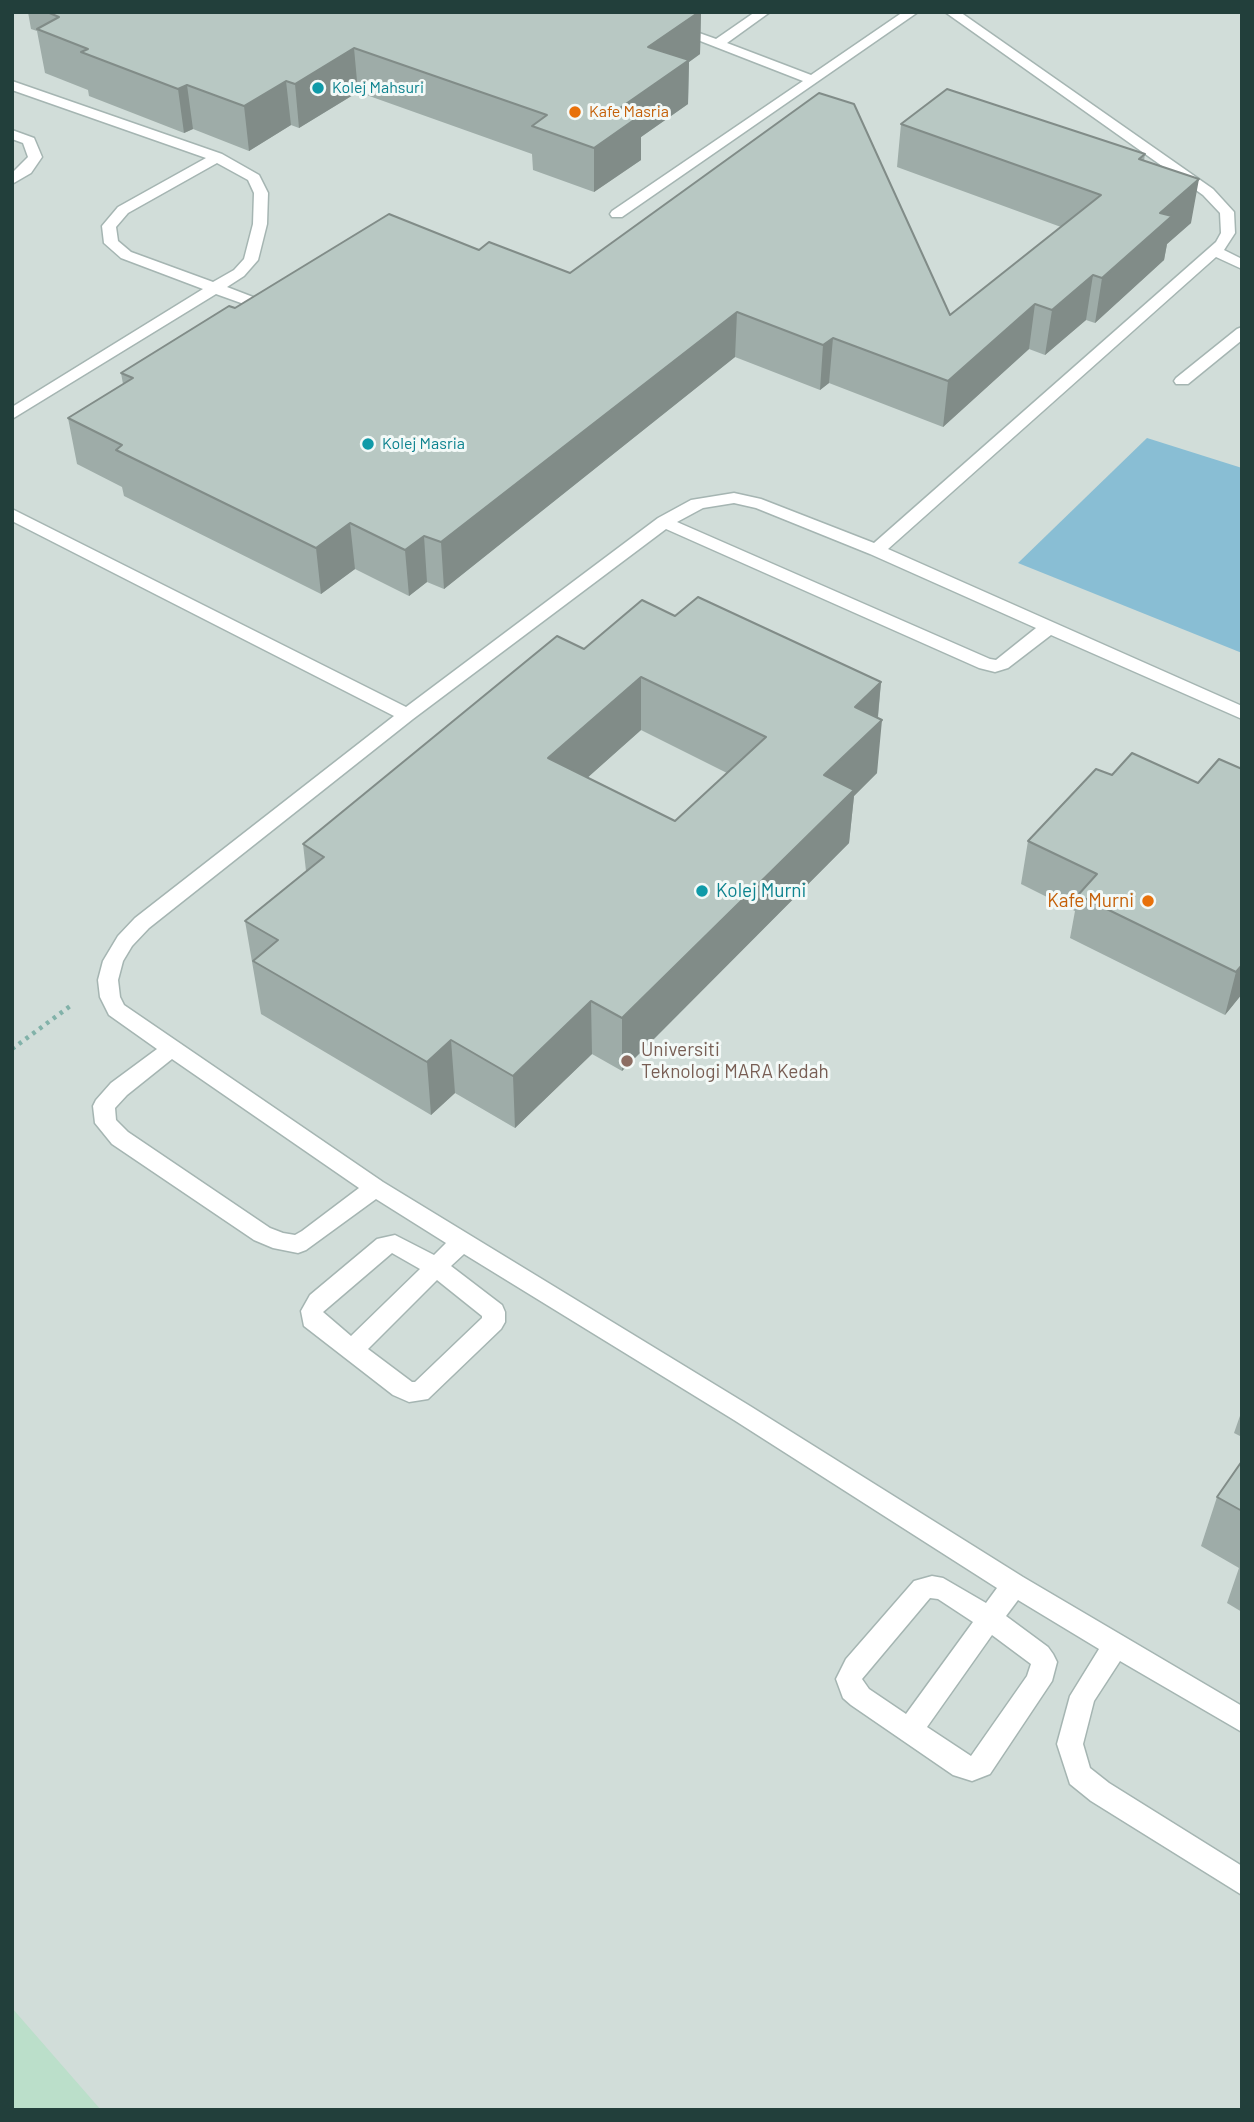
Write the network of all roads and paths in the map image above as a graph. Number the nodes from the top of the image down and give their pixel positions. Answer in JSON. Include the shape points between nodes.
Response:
{"nodes":[{"id":1,"x":764,"y":12,"type":"edge"},
{"id":2,"x":912,"y":12,"type":"edge"},
{"id":3,"x":951,"y":12,"type":"edge"},
{"id":4,"x":658,"y":22,"type":"edge"},
{"id":5,"x":717,"y":44,"type":"junction"},
{"id":6,"x":813,"y":80,"type":"junction"},
{"id":7,"x":12,"y":85,"type":"edge"},
{"id":8,"x":12,"y":134,"type":"edge"},
{"id":9,"x":217,"y":157,"type":"junction"},
{"id":10,"x":12,"y":180,"type":"edge"},
{"id":11,"x":617,"y":214,"type":"dead end"},
{"id":12,"x":1214,"y":250,"type":"junction"},
{"id":13,"x":1242,"y":265,"type":"edge"},
{"id":14,"x":216,"y":289,"type":"junction"},
{"id":15,"x":277,"y":311,"type":"edge"},
{"id":16,"x":1242,"y":331,"type":"edge"},
{"id":17,"x":1182,"y":381,"type":"dead end"},
{"id":18,"x":12,"y":414,"type":"edge"},
{"id":19,"x":12,"y":514,"type":"edge"},
{"id":20,"x":664,"y":523,"type":"junction"},
{"id":21,"x":876,"y":550,"type":"junction"},
{"id":22,"x":1049,"y":627,"type":"junction"},
{"id":23,"x":1242,"y":713,"type":"edge"},
{"id":24,"x":407,"y":715,"type":"junction"},
{"id":25,"x":108,"y":980,"type":"junction"},
{"id":26,"x":12,"y":1049,"type":"edge"},
{"id":27,"x":171,"y":1049,"type":"junction"},
{"id":28,"x":375,"y":1188,"type":"junction"},
{"id":29,"x":461,"y":1242,"type":"junction"},
{"id":30,"x":436,"y":1267,"type":"junction"},
{"id":31,"x":352,"y":1350,"type":"junction"},
{"id":32,"x":1014,"y":1586,"type":"junction"},
{"id":33,"x":990,"y":1619,"type":"junction"},
{"id":34,"x":1115,"y":1647,"type":"junction"},
{"id":35,"x":1242,"y":1720,"type":"edge"},
{"id":36,"x":909,"y":1731,"type":"junction"},
{"id":37,"x":1242,"y":1882,"type":"edge"}],
"edges":[{"from":1,"to":5,"type":"street"},
{"from":2,"to":6,"type":"street"},
{"from":3,"to":12,"type":"street","via":[[1208,192],[1227,212],[1228,233]]},
{"from":4,"to":5,"type":"street"},
{"from":5,"to":6,"type":"street"},
{"from":6,"to":11,"type":"street"},
{"from":7,"to":9,"type":"street"},
{"from":8,"to":10,"type":"street","via":[[29,141],[35,158]]},
{"from":9,"to":14,"type":"street","via":[[254,178],[261,193],[260,224],[251,260]]},
{"from":9,"to":14,"type":"street","via":[[123,210],[109,226],[111,243],[126,255]]},
{"from":12,"to":13,"type":"street"},
{"from":12,"to":21,"type":"street"},
{"from":14,"to":15,"type":"street"},
{"from":14,"to":18,"type":"street"},
{"from":16,"to":17,"type":"street"},
{"from":19,"to":24,"type":"street"},
{"from":20,"to":21,"type":"street","via":[[697,504],[734,498],[761,504]]},
{"from":20,"to":22,"type":"street","via":[[985,664],[1002,664]]},
{"from":20,"to":24,"type":"street"},
{"from":21,"to":22,"type":"street"},
{"from":22,"to":23,"type":"street"},
{"from":24,"to":25,"type":"street","via":[[142,923],[113,961]]},
{"from":25,"to":26,"type":"path"},
{"from":25,"to":27,"type":"street","via":[[116,1010]]},
{"from":27,"to":28,"type":"street"},
{"from":27,"to":28,"type":"street","via":[[104,1106],[106,1123],[120,1138],[262,1234],[281,1242],[298,1244]]},
{"from":28,"to":29,"type":"street"},
{"from":29,"to":30,"type":"street"},
{"from":29,"to":32,"type":"street"},
{"from":30,"to":31,"type":"street"},
{"from":30,"to":31,"type":"street","via":[[404,1247],[385,1245],[318,1302],[312,1319]]},
{"from":30,"to":31,"type":"street","via":[[494,1312],[493,1322],[437,1378],[420,1392],[409,1392]]},
{"from":32,"to":33,"type":"street"},
{"from":32,"to":34,"type":"street"},
{"from":33,"to":36,"type":"street"},
{"from":33,"to":36,"type":"street","via":[[943,1589],[923,1589],[855,1668],[849,1679],[852,1690]]},
{"from":33,"to":36,"type":"street","via":[[1044,1662],[1039,1681],[981,1765],[972,1769],[962,1766]]},
{"from":34,"to":35,"type":"street"},
{"from":34,"to":37,"type":"street","via":[[1083,1696],[1075,1721],[1070,1744],[1079,1775]]}]}
